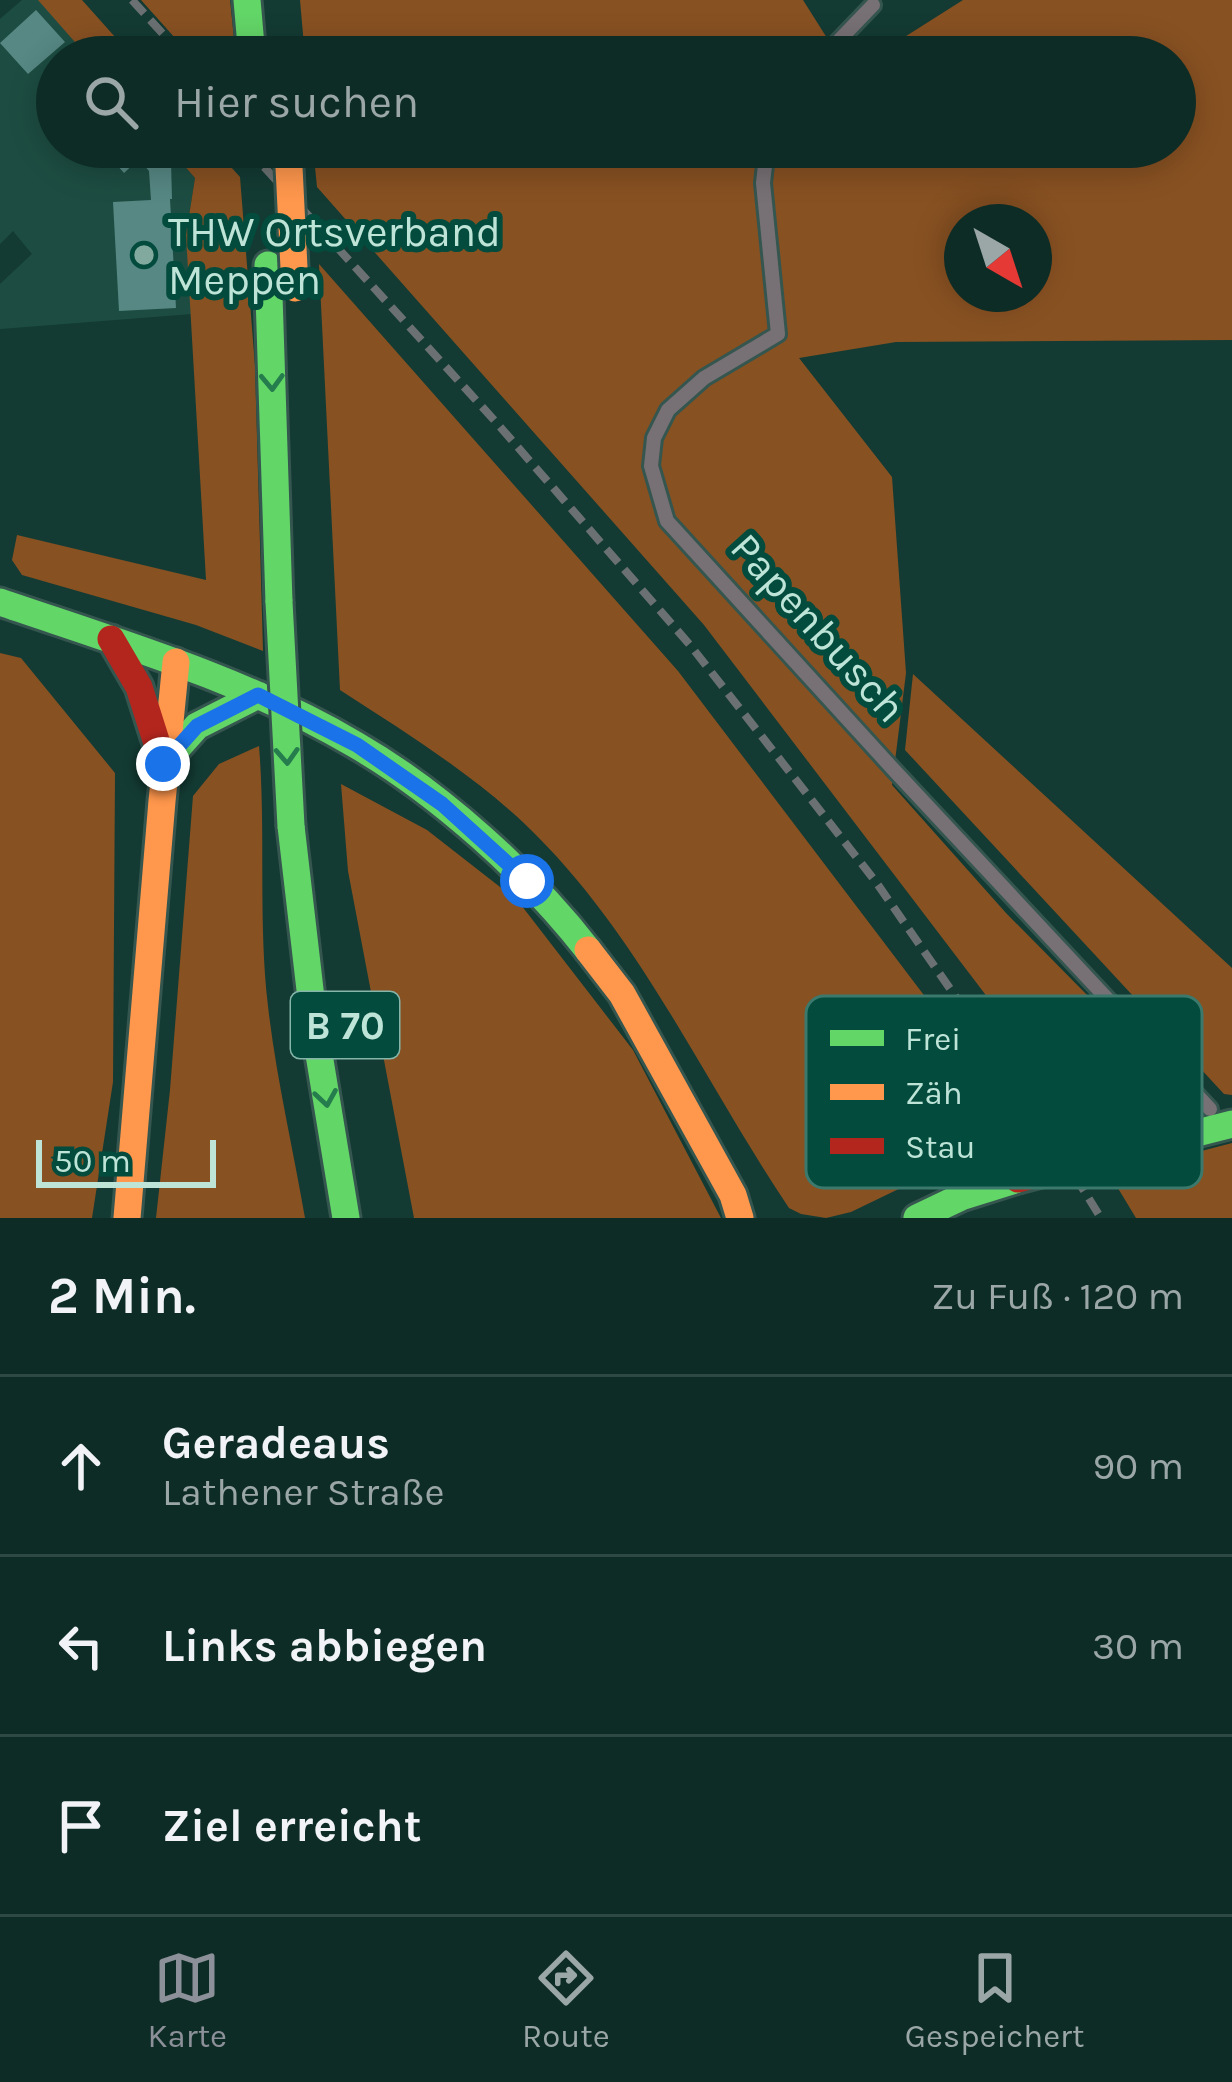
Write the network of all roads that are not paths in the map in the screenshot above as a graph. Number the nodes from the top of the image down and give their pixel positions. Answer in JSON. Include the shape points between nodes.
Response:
{"nodes":[{"id":1,"x":247,"y":0,"type":"edge"},
{"id":2,"x":873,"y":5,"type":"dead end"},
{"id":3,"x":250,"y":36,"type":"edge"},
{"id":4,"x":843,"y":36,"type":"edge"},
{"id":5,"x":289,"y":168,"type":"edge"},
{"id":6,"x":765,"y":168,"type":"edge"},
{"id":7,"x":265,"y":218,"type":"dead end"},
{"id":8,"x":297,"y":333,"type":"dead end"},
{"id":9,"x":0,"y":602,"type":"edge"},
{"id":10,"x":111,"y":639,"type":"junction"},
{"id":11,"x":176,"y":662,"type":"junction"},
{"id":12,"x":258,"y":695,"type":"junction"},
{"id":13,"x":314,"y":696,"type":"dead end"},
{"id":14,"x":317,"y":763,"type":"dead end"},
{"id":15,"x":163,"y":764,"type":"junction"},
{"id":16,"x":1106,"y":996,"type":"edge"},
{"id":17,"x":361,"y":1141,"type":"dead end"},
{"id":18,"x":367,"y":1182,"type":"dead end"},
{"id":19,"x":990,"y":1188,"type":"edge"},
{"id":20,"x":736,"y":1206,"type":"edge"},
{"id":21,"x":343,"y":1213,"type":"edge"},
{"id":22,"x":925,"y":1215,"type":"edge"},
{"id":23,"x":127,"y":1218,"type":"edge"},
{"id":24,"x":759,"y":1218,"type":"edge"}],
"edges":[{"from":1,"to":3,"type":"main road"},
{"from":2,"to":4,"type":"lane"},
{"from":5,"to":8,"type":"main road","bridge":true},
{"from":6,"to":16,"type":"lane","name":"Papenbusch","via":[[778,334],[704,377],[668,410],[651,466],[667,521]]},
{"from":7,"to":21,"type":"main road","number":"B 70","one_way":true,"bridge":true,"via":[[291,826]]},
{"from":9,"to":10,"type":"main road"},
{"from":10,"to":11,"type":"main road"},
{"from":10,"to":15,"type":"main road","via":[[139,687]]},
{"from":11,"to":12,"type":"main road"},
{"from":11,"to":15,"type":"main road"},
{"from":12,"to":15,"type":"main road","via":[[197,726]]},
{"from":12,"to":20,"type":"main road","via":[[357,745],[442,804],[527,881],[622,994]]},
{"from":13,"to":14,"type":"main road"},
{"from":15,"to":23,"type":"main road"},
{"from":17,"to":18,"type":"main road"},
{"from":19,"to":22,"type":"main road","name":"Papenbusch","bridge":true},
{"from":20,"to":24,"type":"main road"}]}
